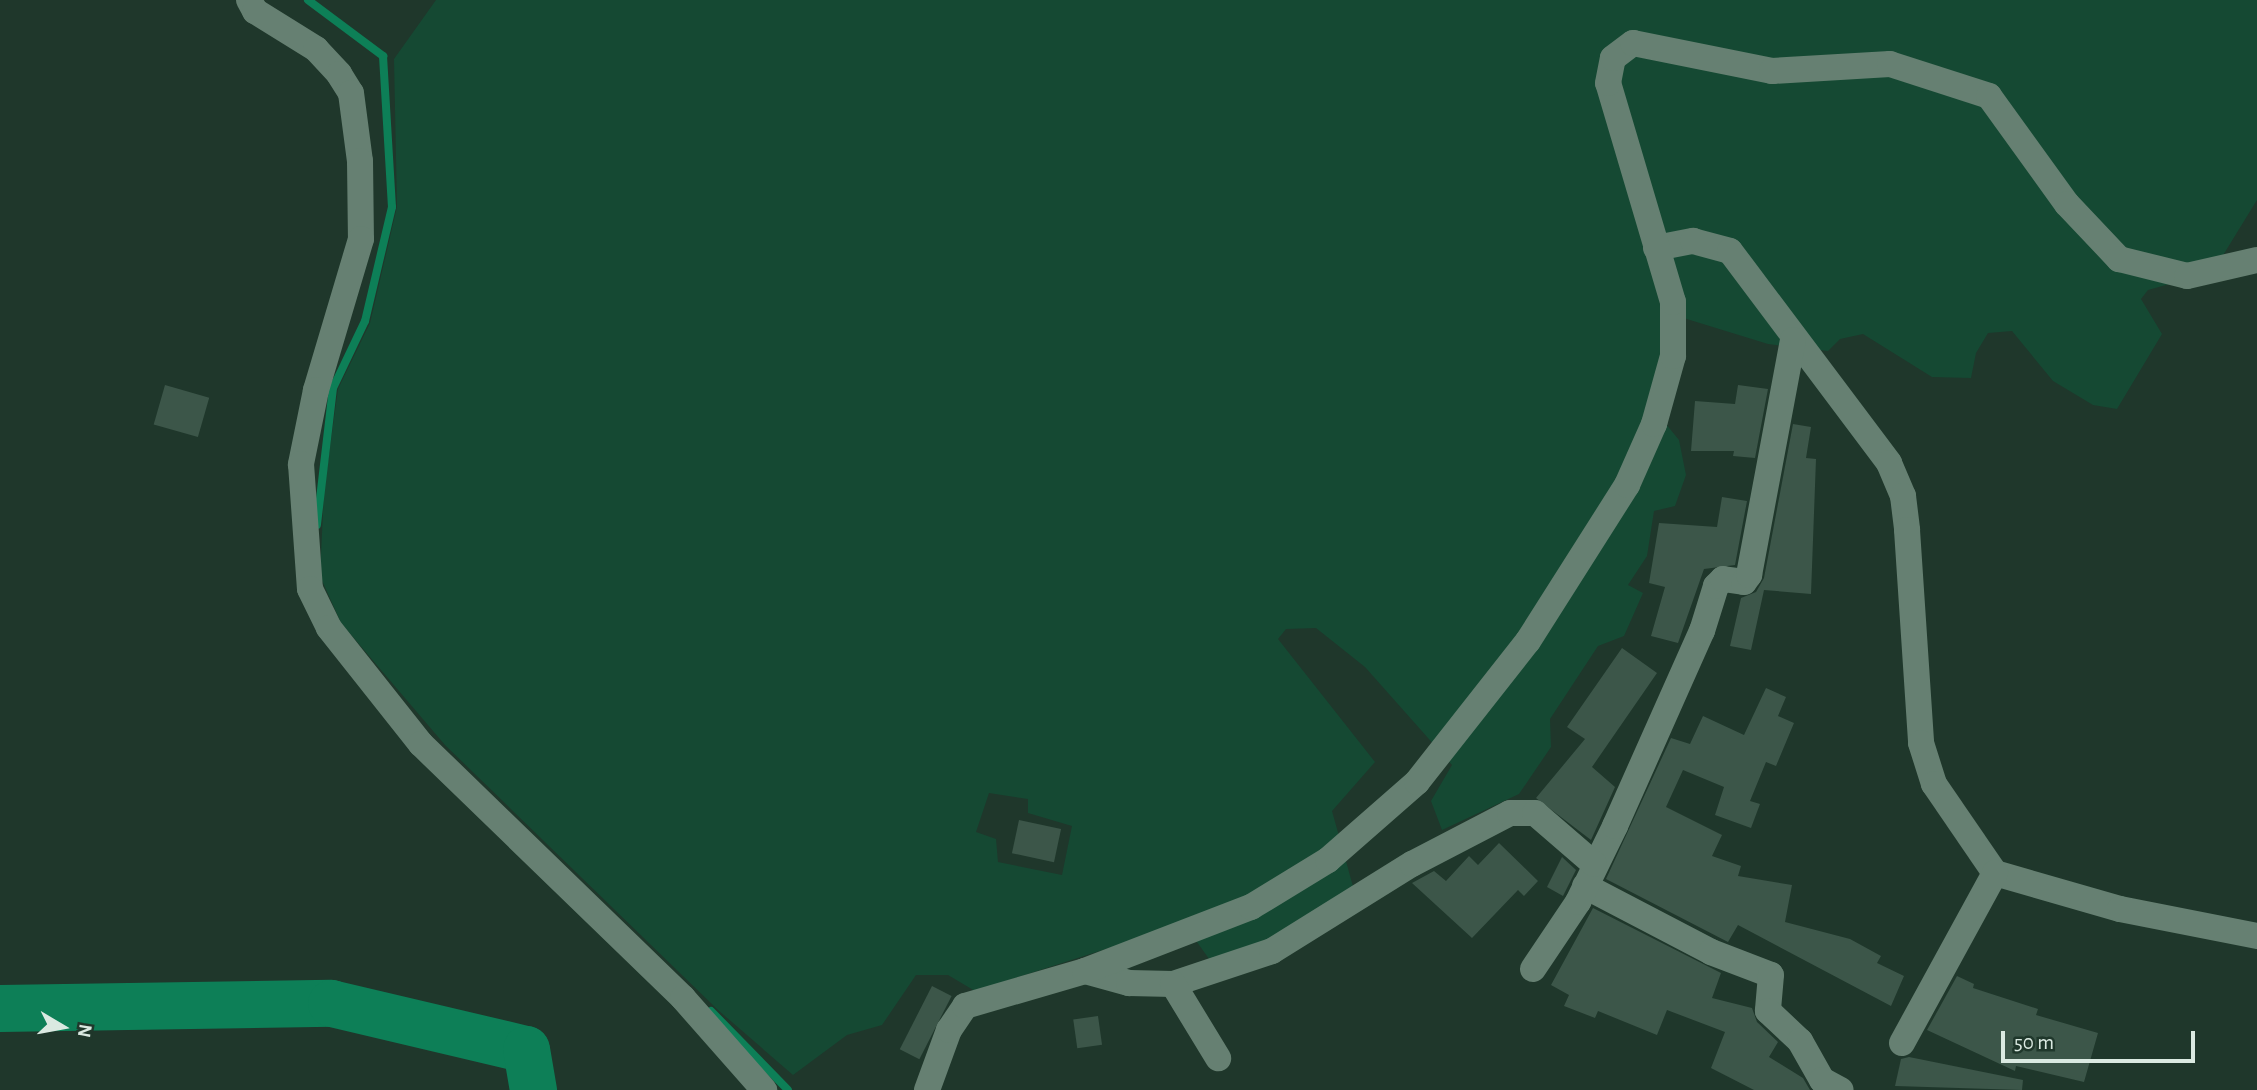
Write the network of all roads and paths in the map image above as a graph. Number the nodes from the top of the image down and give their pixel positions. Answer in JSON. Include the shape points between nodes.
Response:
{"nodes":[{"id":1,"x":249,"y":0,"type":"edge"},
{"id":2,"x":1656,"y":248,"type":"junction"},
{"id":3,"x":2257,"y":260,"type":"edge"},
{"id":4,"x":1793,"y":340,"type":"junction"},
{"id":5,"x":1995,"y":873,"type":"junction"},
{"id":6,"x":1589,"y":875,"type":"junction"},
{"id":7,"x":2257,"y":936,"type":"edge"},
{"id":8,"x":1532,"y":969,"type":"dead end"},
{"id":9,"x":1085,"y":971,"type":"junction"},
{"id":10,"x":1173,"y":984,"type":"junction"},
{"id":11,"x":1902,"y":1043,"type":"dead end"},
{"id":12,"x":1218,"y":1058,"type":"dead end"},
{"id":13,"x":765,"y":1090,"type":"edge"},
{"id":14,"x":927,"y":1090,"type":"edge"},
{"id":15,"x":1841,"y":1090,"type":"edge"}],
"edges":[{"from":1,"to":13,"type":"street","via":[[255,11],[316,49],[340,74],[351,93],[360,161],[361,239],[316,390],[301,464],[310,589],[329,628],[421,744],[683,998]]},
{"from":2,"to":3,"type":"street","via":[[1608,83],[1613,58],[1633,43],[1772,71],[1890,64],[1989,96],[2067,204],[2119,259],[2187,276]]},
{"from":2,"to":4,"type":"street","via":[[1693,241],[1730,251]]},
{"from":2,"to":9,"type":"street","via":[[1672,302],[1673,356],[1654,424],[1627,485],[1528,641],[1417,782],[1328,860],[1251,906]]},
{"from":4,"to":5,"type":"street","via":[[1889,463],[1903,496],[1921,743],[1934,784]]},
{"from":4,"to":6,"type":"street","via":[[1749,575],[1744,582],[1723,579],[1716,586],[1702,631],[1663,709],[1658,733]]},
{"from":5,"to":7,"type":"street","via":[[2120,909]]},
{"from":5,"to":11,"type":"street"},
{"from":6,"to":8,"type":"street"},
{"from":6,"to":10,"type":"street","via":[[1535,813],[1510,813],[1412,864],[1272,951]]},
{"from":6,"to":15,"type":"street","via":[[1711,952],[1771,975],[1768,1011],[1800,1041],[1822,1080]]},
{"from":9,"to":10,"type":"street","via":[[1129,984]]},
{"from":9,"to":14,"type":"street","via":[[965,1006],[949,1030]]},
{"from":10,"to":12,"type":"street"}]}
